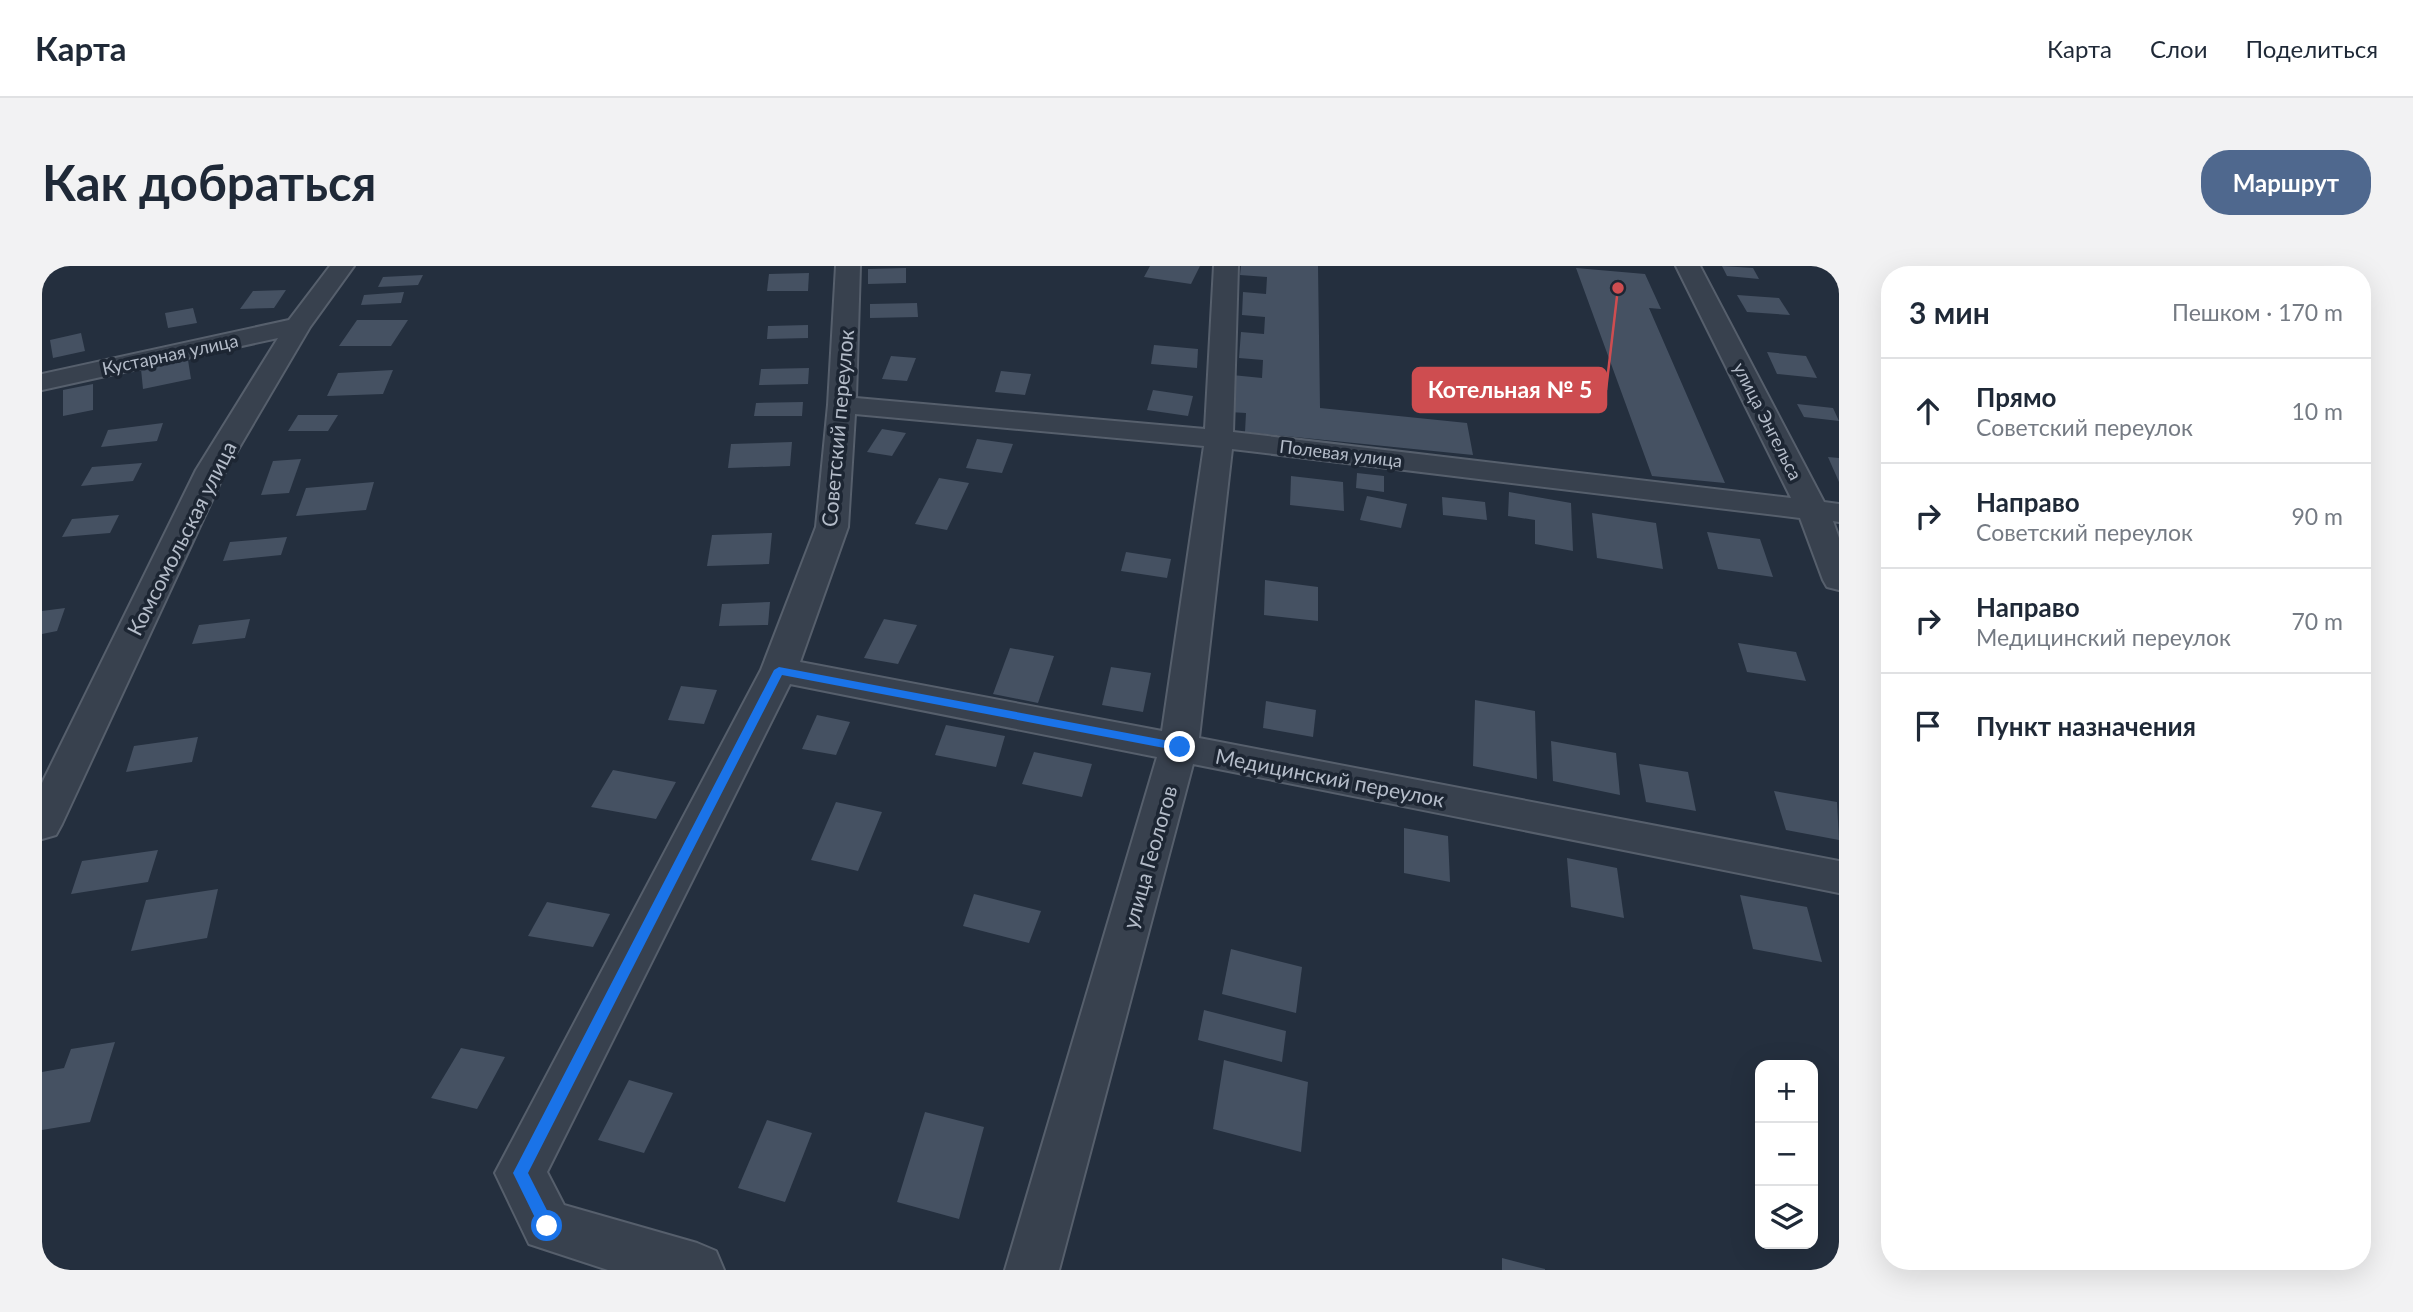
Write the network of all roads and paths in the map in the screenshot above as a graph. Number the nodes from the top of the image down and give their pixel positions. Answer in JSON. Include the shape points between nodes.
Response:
{"nodes":[{"id":1,"x":342,"y":266,"type":"edge"},
{"id":2,"x":848,"y":266,"type":"edge"},
{"id":3,"x":1226,"y":266,"type":"edge"},
{"id":4,"x":1688,"y":266,"type":"edge"},
{"id":5,"x":298,"y":326,"type":"junction"},
{"id":6,"x":42,"y":382,"type":"edge"},
{"id":7,"x":842,"y":405,"type":"junction"},
{"id":8,"x":1219,"y":439,"type":"junction"},
{"id":9,"x":1826,"y":512,"type":"edge"},
{"id":10,"x":1839,"y":580,"type":"edge"},
{"id":11,"x":779,"y":670,"type":"junction"},
{"id":12,"x":1180,"y":747,"type":"junction"},
{"id":13,"x":42,"y":824,"type":"edge"},
{"id":14,"x":1839,"y":877,"type":"edge"},
{"id":15,"x":697,"y":1270,"type":"edge"},
{"id":16,"x":1032,"y":1270,"type":"edge"}],
"edges":[{"from":1,"to":5,"type":"street","name":"Комсомольская улица"},
{"from":2,"to":7,"type":"street","name":"Советский переулок"},
{"from":3,"to":8,"type":"street","name":"улица Геологов"},
{"from":4,"to":9,"type":"street","name":"улица Энгельса"},
{"from":5,"to":6,"type":"street","name":"Кустарная улица"},
{"from":5,"to":13,"type":"street","name":"Комсомольская улица","via":[[211,470]]},
{"from":7,"to":8,"type":"street","name":"Полевая улица"},
{"from":7,"to":11,"type":"street","name":"Советский переулок","via":[[832,527]]},
{"from":8,"to":9,"type":"street","name":"Полевая улица"},
{"from":8,"to":12,"type":"street","name":"улица Геологов"},
{"from":9,"to":10,"type":"street","name":"улица Энгельса"},
{"from":11,"to":12,"type":"street","name":"Медицинский переулок"},
{"from":11,"to":15,"type":"street","name":"Советский переулок","via":[[520,1173],[547,1226]]},
{"from":12,"to":14,"type":"street","name":"Медицинский переулок"},
{"from":12,"to":16,"type":"street","name":"улица Геологов"}]}
